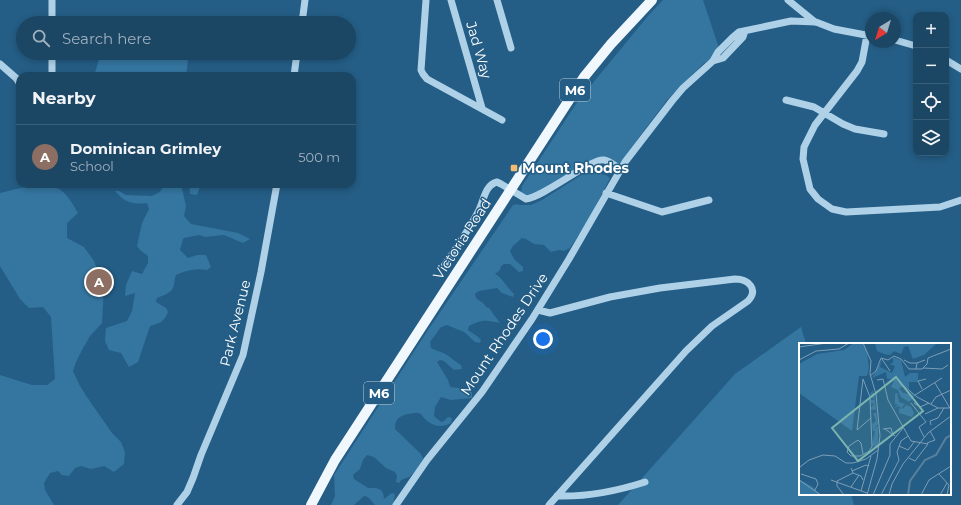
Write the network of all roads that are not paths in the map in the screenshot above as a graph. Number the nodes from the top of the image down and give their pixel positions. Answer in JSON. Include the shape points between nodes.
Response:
{"nodes":[{"id":1,"x":52,"y":0,"type":"edge"},
{"id":2,"x":305,"y":0,"type":"edge"},
{"id":3,"x":426,"y":0,"type":"edge"},
{"id":4,"x":451,"y":0,"type":"edge"},
{"id":5,"x":497,"y":0,"type":"edge"},
{"id":6,"x":652,"y":0,"type":"edge"},
{"id":7,"x":788,"y":0,"type":"edge"},
{"id":8,"x":52,"y":16,"type":"edge"},
{"id":9,"x":303,"y":16,"type":"edge"},
{"id":10,"x":816,"y":22,"type":"junction"},
{"id":11,"x":865,"y":35,"type":"edge"},
{"id":12,"x":901,"y":42,"type":"edge"},
{"id":13,"x":913,"y":45,"type":"edge"},
{"id":14,"x":511,"y":48,"type":"dead end"},
{"id":15,"x":866,"y":48,"type":"edge"},
{"id":16,"x":52,"y":60,"type":"edge"},
{"id":17,"x":296,"y":60,"type":"edge"},
{"id":18,"x":949,"y":62,"type":"edge"},
{"id":19,"x":0,"y":64,"type":"edge"},
{"id":20,"x":961,"y":69,"type":"edge"},
{"id":21,"x":52,"y":72,"type":"edge"},
{"id":22,"x":295,"y":72,"type":"edge"},
{"id":23,"x":16,"y":78,"type":"edge"},
{"id":24,"x":786,"y":100,"type":"dead end"},
{"id":25,"x":482,"y":108,"type":"junction"},
{"id":26,"x":824,"y":112,"type":"junction"},
{"id":27,"x":502,"y":120,"type":"dead end"},
{"id":28,"x":884,"y":134,"type":"dead end"},
{"id":29,"x":620,"y":169,"type":"junction"},
{"id":30,"x":276,"y":188,"type":"edge"},
{"id":31,"x":511,"y":190,"type":"junction"},
{"id":32,"x":606,"y":193,"type":"junction"},
{"id":33,"x":709,"y":200,"type":"dead end"},
{"id":34,"x":961,"y":200,"type":"edge"},
{"id":35,"x":444,"y":266,"type":"dead end"},
{"id":36,"x":538,"y":310,"type":"junction"},
{"id":37,"x":645,"y":482,"type":"dead end"},
{"id":38,"x":557,"y":496,"type":"junction"},
{"id":39,"x":177,"y":505,"type":"edge"},
{"id":40,"x":311,"y":505,"type":"edge"},
{"id":41,"x":396,"y":505,"type":"edge"},
{"id":42,"x":549,"y":505,"type":"edge"}],
"edges":[{"from":1,"to":8,"type":"street"},
{"from":2,"to":9,"type":"street"},
{"from":3,"to":25,"type":"street","via":[[421,70],[423,74],[427,79]]},
{"from":4,"to":25,"type":"street","name":"Jad Way"},
{"from":5,"to":14,"type":"street"},
{"from":6,"to":31,"type":"main road","name":"Victoria Road","number":"M6","via":[[584,77]]},
{"from":7,"to":10,"type":"street"},
{"from":10,"to":11,"type":"street","via":[[834,29]]},
{"from":10,"to":29,"type":"street","name":"Mount Rhodes Drive","via":[[791,21],[745,31],[743,37],[723,58],[713,61],[680,92]]},
{"from":12,"to":13,"type":"street"},
{"from":15,"to":26,"type":"street","via":[[857,71]]},
{"from":16,"to":21,"type":"street"},
{"from":17,"to":22,"type":"street"},
{"from":18,"to":20,"type":"street"},
{"from":19,"to":23,"type":"street"},
{"from":24,"to":26,"type":"street"},
{"from":25,"to":27,"type":"street"},
{"from":26,"to":28,"type":"street","via":[[855,129]]},
{"from":26,"to":34,"type":"street","via":[[804,147],[803,159],[810,189],[818,199],[832,209],[846,212],[940,207]]},
{"from":29,"to":31,"type":"street","via":[[610,162],[600,160],[532,199],[523,198]]},
{"from":29,"to":32,"type":"street","name":"Mount Rhodes Drive"},
{"from":30,"to":39,"type":"street","name":"Park Avenue","via":[[243,355],[194,478]]},
{"from":31,"to":35,"type":"street","via":[[498,178],[491,184],[479,211]]},
{"from":31,"to":40,"type":"main road","name":"Victoria Road","number":"M6","via":[[336,460]]},
{"from":32,"to":33,"type":"street","via":[[662,212]]},
{"from":32,"to":36,"type":"street","name":"Mount Rhodes Drive"},
{"from":36,"to":38,"type":"street","via":[[550,313],[653,289],[735,279],[747,281],[753,292],[751,298],[712,326],[686,351]]},
{"from":36,"to":41,"type":"street","name":"Mount Rhodes Drive","via":[[482,392],[427,460]]},
{"from":37,"to":38,"type":"street","via":[[581,496]]},
{"from":38,"to":42,"type":"street"}]}
